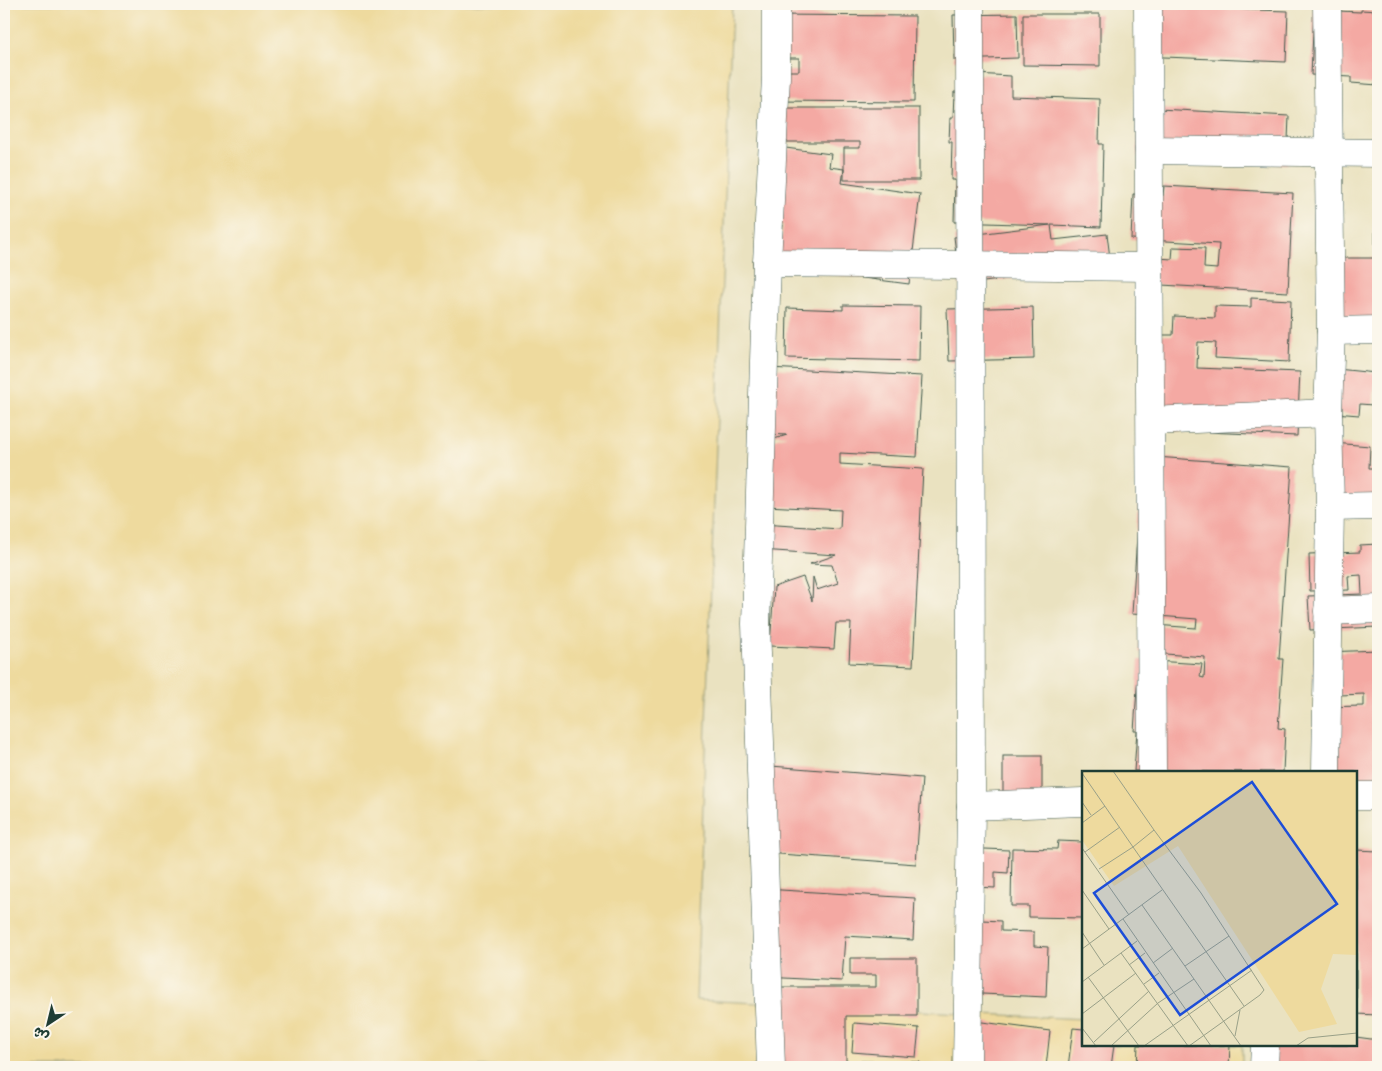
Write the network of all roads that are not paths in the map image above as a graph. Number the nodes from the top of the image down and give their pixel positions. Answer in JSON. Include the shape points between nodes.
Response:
{"nodes":[{"id":1,"x":776,"y":4,"type":"edge"},
{"id":2,"x":970,"y":4,"type":"edge"},
{"id":3,"x":1148,"y":4,"type":"edge"},
{"id":4,"x":1327,"y":4,"type":"edge"},
{"id":5,"x":1149,"y":150,"type":"junction"},
{"id":6,"x":1328,"y":152,"type":"junction"},
{"id":7,"x":1378,"y":153,"type":"edge"},
{"id":8,"x":767,"y":263,"type":"junction"},
{"id":9,"x":970,"y":266,"type":"junction"},
{"id":10,"x":1150,"y":267,"type":"junction"},
{"id":11,"x":1378,"y":330,"type":"edge"},
{"id":12,"x":1331,"y":331,"type":"junction"},
{"id":13,"x":1328,"y":413,"type":"junction"},
{"id":14,"x":1151,"y":422,"type":"junction"},
{"id":15,"x":1378,"y":506,"type":"edge"},
{"id":16,"x":1330,"y":507,"type":"junction"},
{"id":17,"x":1378,"y":609,"type":"edge"},
{"id":18,"x":1328,"y":611,"type":"junction"},
{"id":19,"x":1152,"y":771,"type":"edge"},
{"id":20,"x":1326,"y":771,"type":"edge"},
{"id":21,"x":1357,"y":796,"type":"edge"},
{"id":22,"x":1378,"y":796,"type":"edge"},
{"id":23,"x":1082,"y":802,"type":"edge"},
{"id":24,"x":971,"y":806,"type":"junction"},
{"id":25,"x":1264,"y":1046,"type":"edge"},
{"id":26,"x":771,"y":1067,"type":"edge"},
{"id":27,"x":967,"y":1067,"type":"edge"},
{"id":28,"x":1264,"y":1067,"type":"edge"}],
"edges":[{"from":1,"to":8,"type":"street","via":[[776,77]]},
{"from":2,"to":9,"type":"street"},
{"from":3,"to":5,"type":"street"},
{"from":4,"to":6,"type":"street"},
{"from":5,"to":6,"type":"street"},
{"from":5,"to":10,"type":"street"},
{"from":6,"to":7,"type":"street"},
{"from":6,"to":12,"type":"street"},
{"from":8,"to":9,"type":"street"},
{"from":8,"to":26,"type":"street","via":[[756,624]]},
{"from":9,"to":10,"type":"street"},
{"from":9,"to":24,"type":"street"},
{"from":10,"to":14,"type":"street"},
{"from":11,"to":12,"type":"street"},
{"from":12,"to":13,"type":"street"},
{"from":13,"to":14,"type":"street"},
{"from":13,"to":16,"type":"street"},
{"from":14,"to":19,"type":"street"},
{"from":15,"to":16,"type":"street"},
{"from":16,"to":18,"type":"street"},
{"from":17,"to":18,"type":"street"},
{"from":18,"to":20,"type":"street"},
{"from":21,"to":22,"type":"street"},
{"from":23,"to":24,"type":"street"},
{"from":24,"to":27,"type":"street"},
{"from":25,"to":28,"type":"street"}]}
